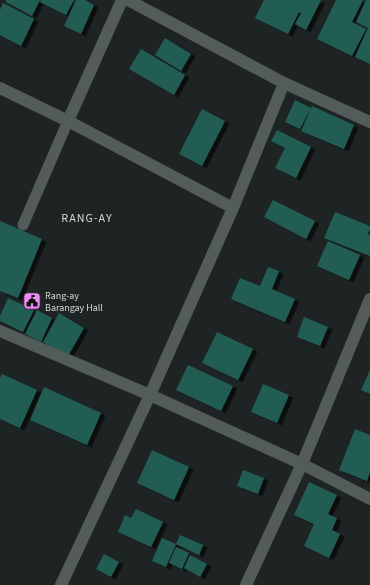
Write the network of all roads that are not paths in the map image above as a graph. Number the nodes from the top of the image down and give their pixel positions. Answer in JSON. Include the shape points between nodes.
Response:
{"nodes":[{"id":1,"x":122,"y":0,"type":"edge"},
{"id":2,"x":128,"y":0,"type":"edge"},
{"id":3,"x":284,"y":82,"type":"junction"},
{"id":4,"x":0,"y":88,"type":"edge"},
{"id":5,"x":68,"y":121,"type":"junction"},
{"id":6,"x":370,"y":122,"type":"edge"},
{"id":7,"x":233,"y":208,"type":"junction"},
{"id":8,"x":22,"y":225,"type":"dead end"},
{"id":9,"x":370,"y":299,"type":"edge"},
{"id":10,"x":0,"y":331,"type":"edge"},
{"id":11,"x":150,"y":396,"type":"junction"},
{"id":12,"x":302,"y":464,"type":"junction"},
{"id":13,"x":370,"y":499,"type":"edge"},
{"id":14,"x":61,"y":585,"type":"edge"},
{"id":15,"x":246,"y":585,"type":"edge"}],
"edges":[{"from":1,"to":5,"type":"street"},
{"from":2,"to":3,"type":"street"},
{"from":3,"to":6,"type":"street"},
{"from":3,"to":7,"type":"street"},
{"from":4,"to":5,"type":"street"},
{"from":5,"to":7,"type":"street"},
{"from":5,"to":8,"type":"lane"},
{"from":7,"to":11,"type":"street"},
{"from":9,"to":12,"type":"street"},
{"from":10,"to":11,"type":"street"},
{"from":11,"to":12,"type":"street"},
{"from":11,"to":14,"type":"street"},
{"from":12,"to":13,"type":"street"},
{"from":12,"to":15,"type":"street"}]}
